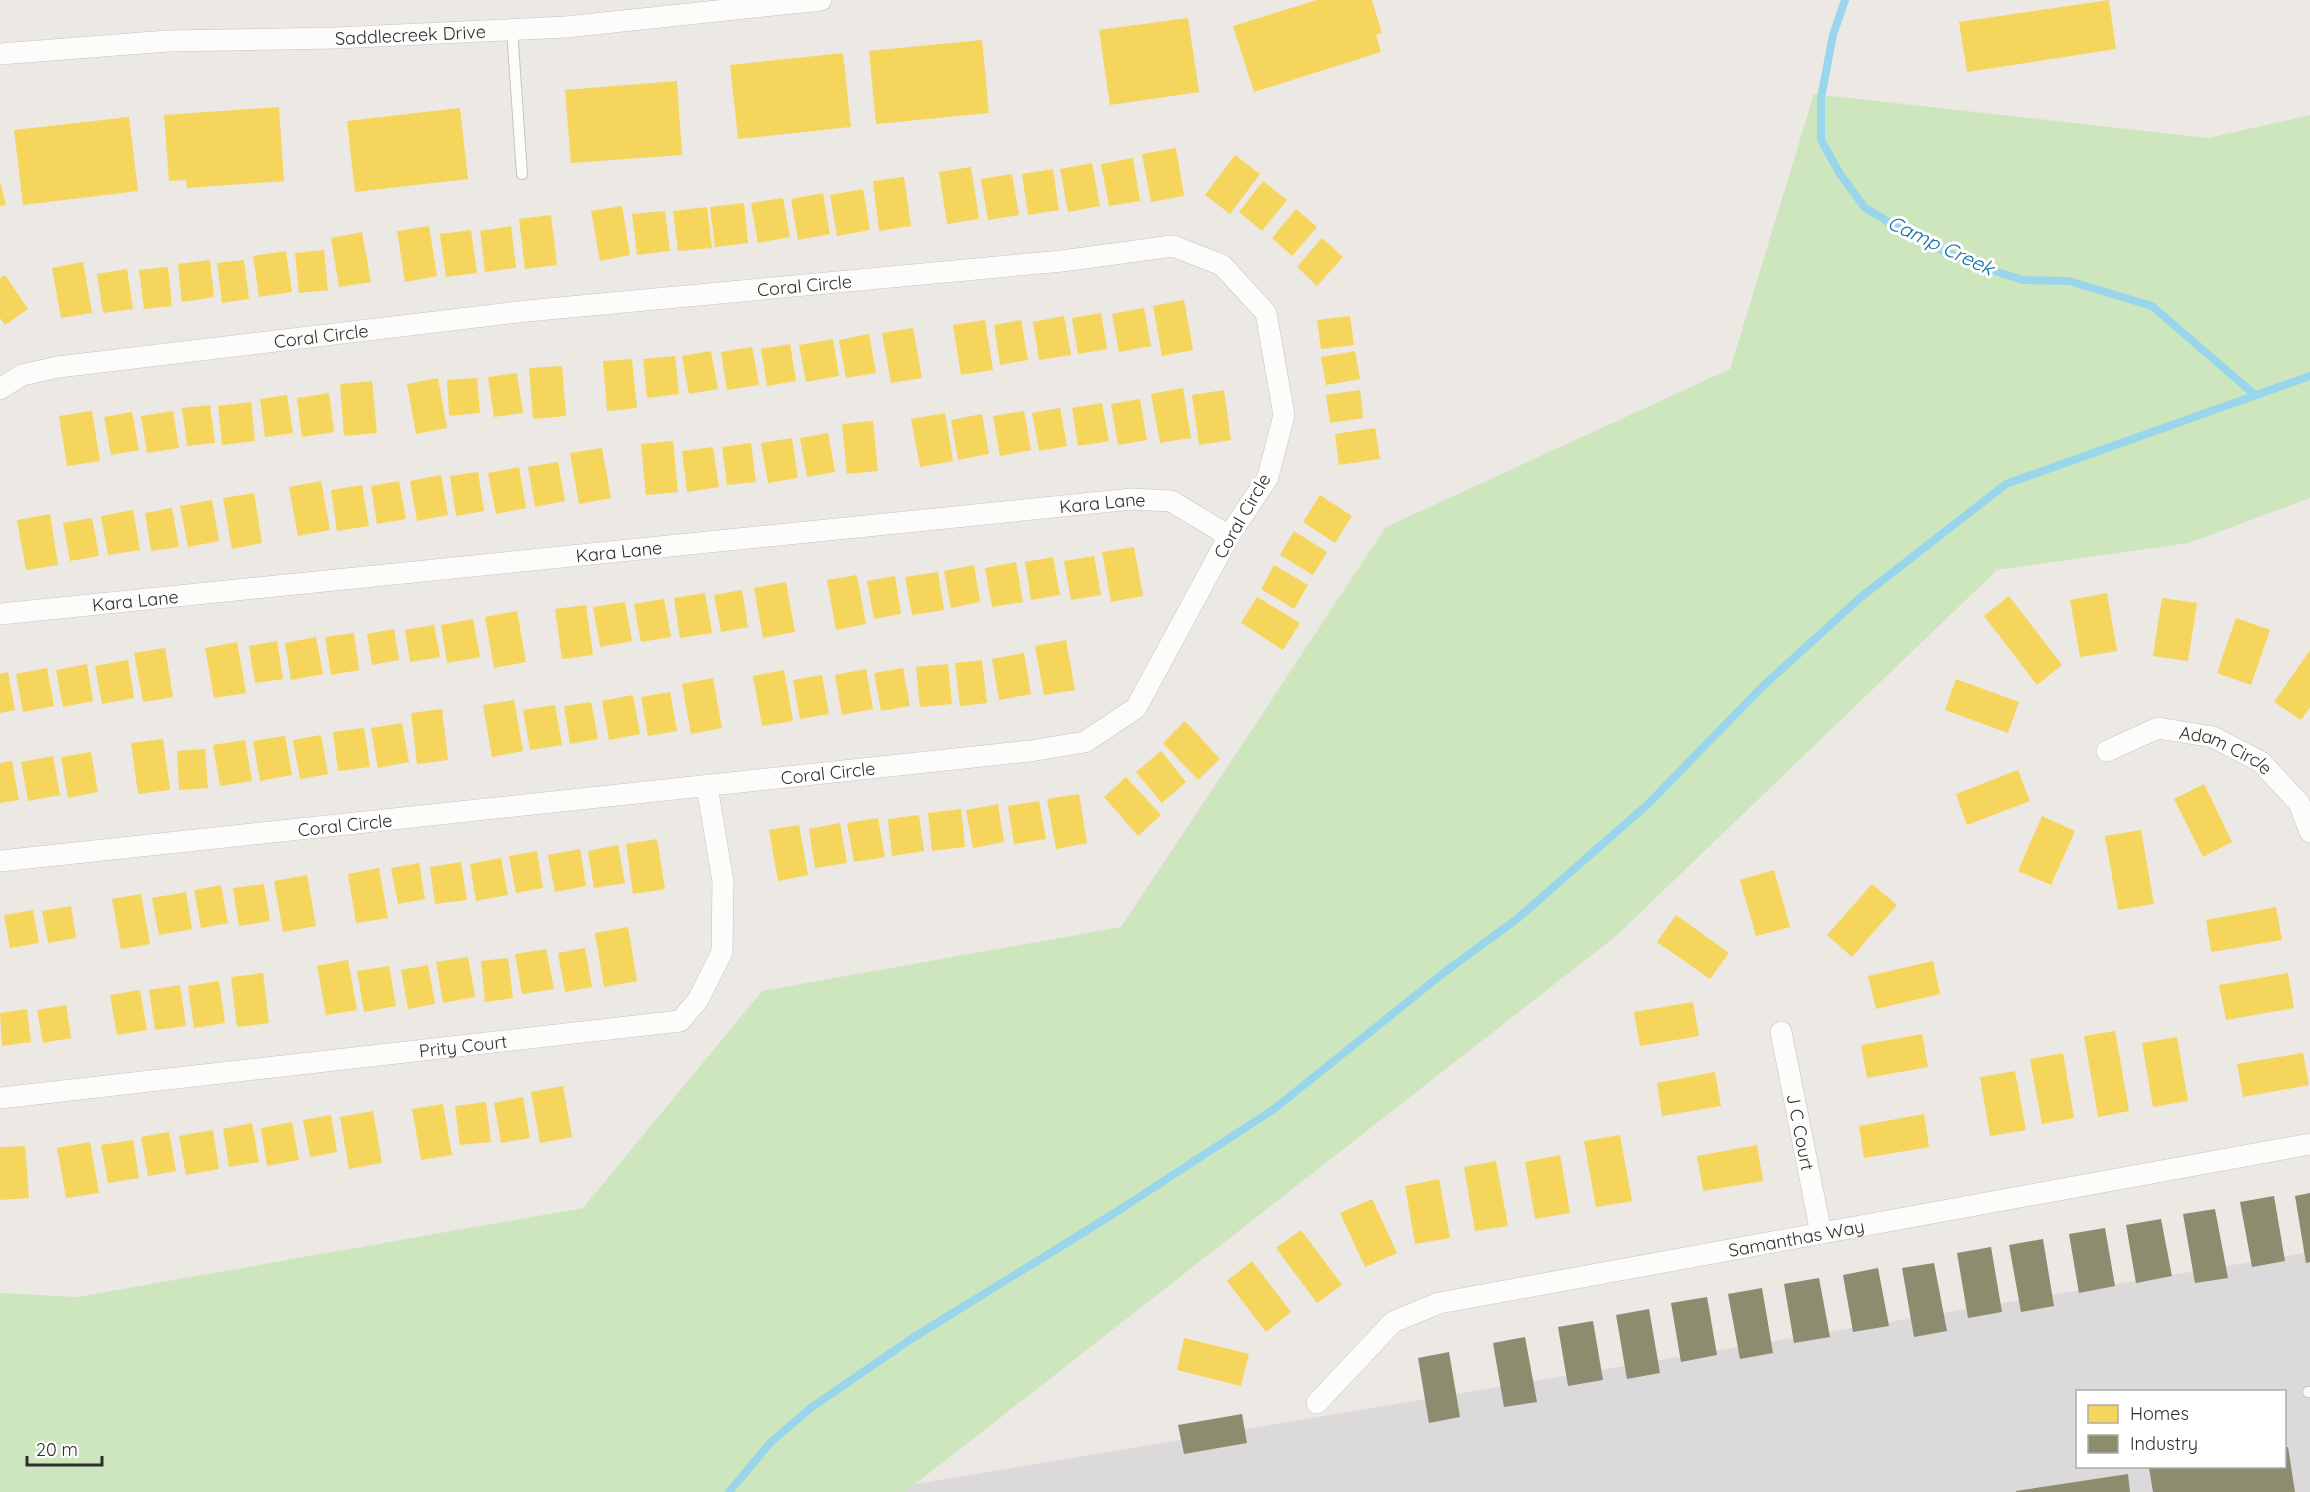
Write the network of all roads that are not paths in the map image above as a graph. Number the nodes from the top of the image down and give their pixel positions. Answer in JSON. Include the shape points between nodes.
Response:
{"nodes":[{"id":1,"x":821,"y":0,"type":"edge"},
{"id":2,"x":512,"y":29,"type":"junction"},
{"id":3,"x":0,"y":54,"type":"edge"},
{"id":4,"x":522,"y":174,"type":"dead end"},
{"id":5,"x":0,"y":389,"type":"edge"},
{"id":6,"x":1229,"y":536,"type":"junction"},
{"id":7,"x":0,"y":614,"type":"edge"},
{"id":8,"x":2107,"y":751,"type":"dead end"},
{"id":9,"x":707,"y":786,"type":"junction"},
{"id":10,"x":2310,"y":832,"type":"edge"},
{"id":11,"x":0,"y":861,"type":"edge"},
{"id":12,"x":1781,"y":1032,"type":"dead end"},
{"id":13,"x":0,"y":1098,"type":"edge"},
{"id":14,"x":2310,"y":1144,"type":"edge"},
{"id":15,"x":1821,"y":1233,"type":"junction"},
{"id":16,"x":1317,"y":1403,"type":"dead end"}],
"edges":[{"from":1,"to":2,"type":"street","name":"Saddlecreek Drive","via":[[566,27]]},
{"from":2,"to":3,"type":"street","name":"Saddlecreek Drive","via":[[168,41]]},
{"from":2,"to":4,"type":"lane"},
{"from":5,"to":6,"type":"street","name":"Coral Circle","via":[[22,375],[58,367],[527,310],[1062,261],[1173,246],[1222,265],[1266,313],[1284,415],[1268,477]]},
{"from":6,"to":7,"type":"street","name":"Kara Lane","via":[[1171,501],[1132,499]]},
{"from":6,"to":9,"type":"street","name":"Coral Circle","via":[[1136,708],[1085,742],[1030,752]]},
{"from":8,"to":10,"type":"street","name":"Adam Circle","via":[[2158,728],[2213,737],[2261,762],[2299,803]]},
{"from":9,"to":11,"type":"street","name":"Coral Circle"},
{"from":9,"to":13,"type":"street","name":"Prity Court","via":[[723,882],[722,952],[698,1000],[680,1021]]},
{"from":12,"to":15,"type":"street","name":"J C Court"},
{"from":14,"to":15,"type":"street","name":"Samanthas Way"},
{"from":15,"to":16,"type":"street","name":"Samanthas Way","via":[[1439,1303],[1393,1322]]}]}
